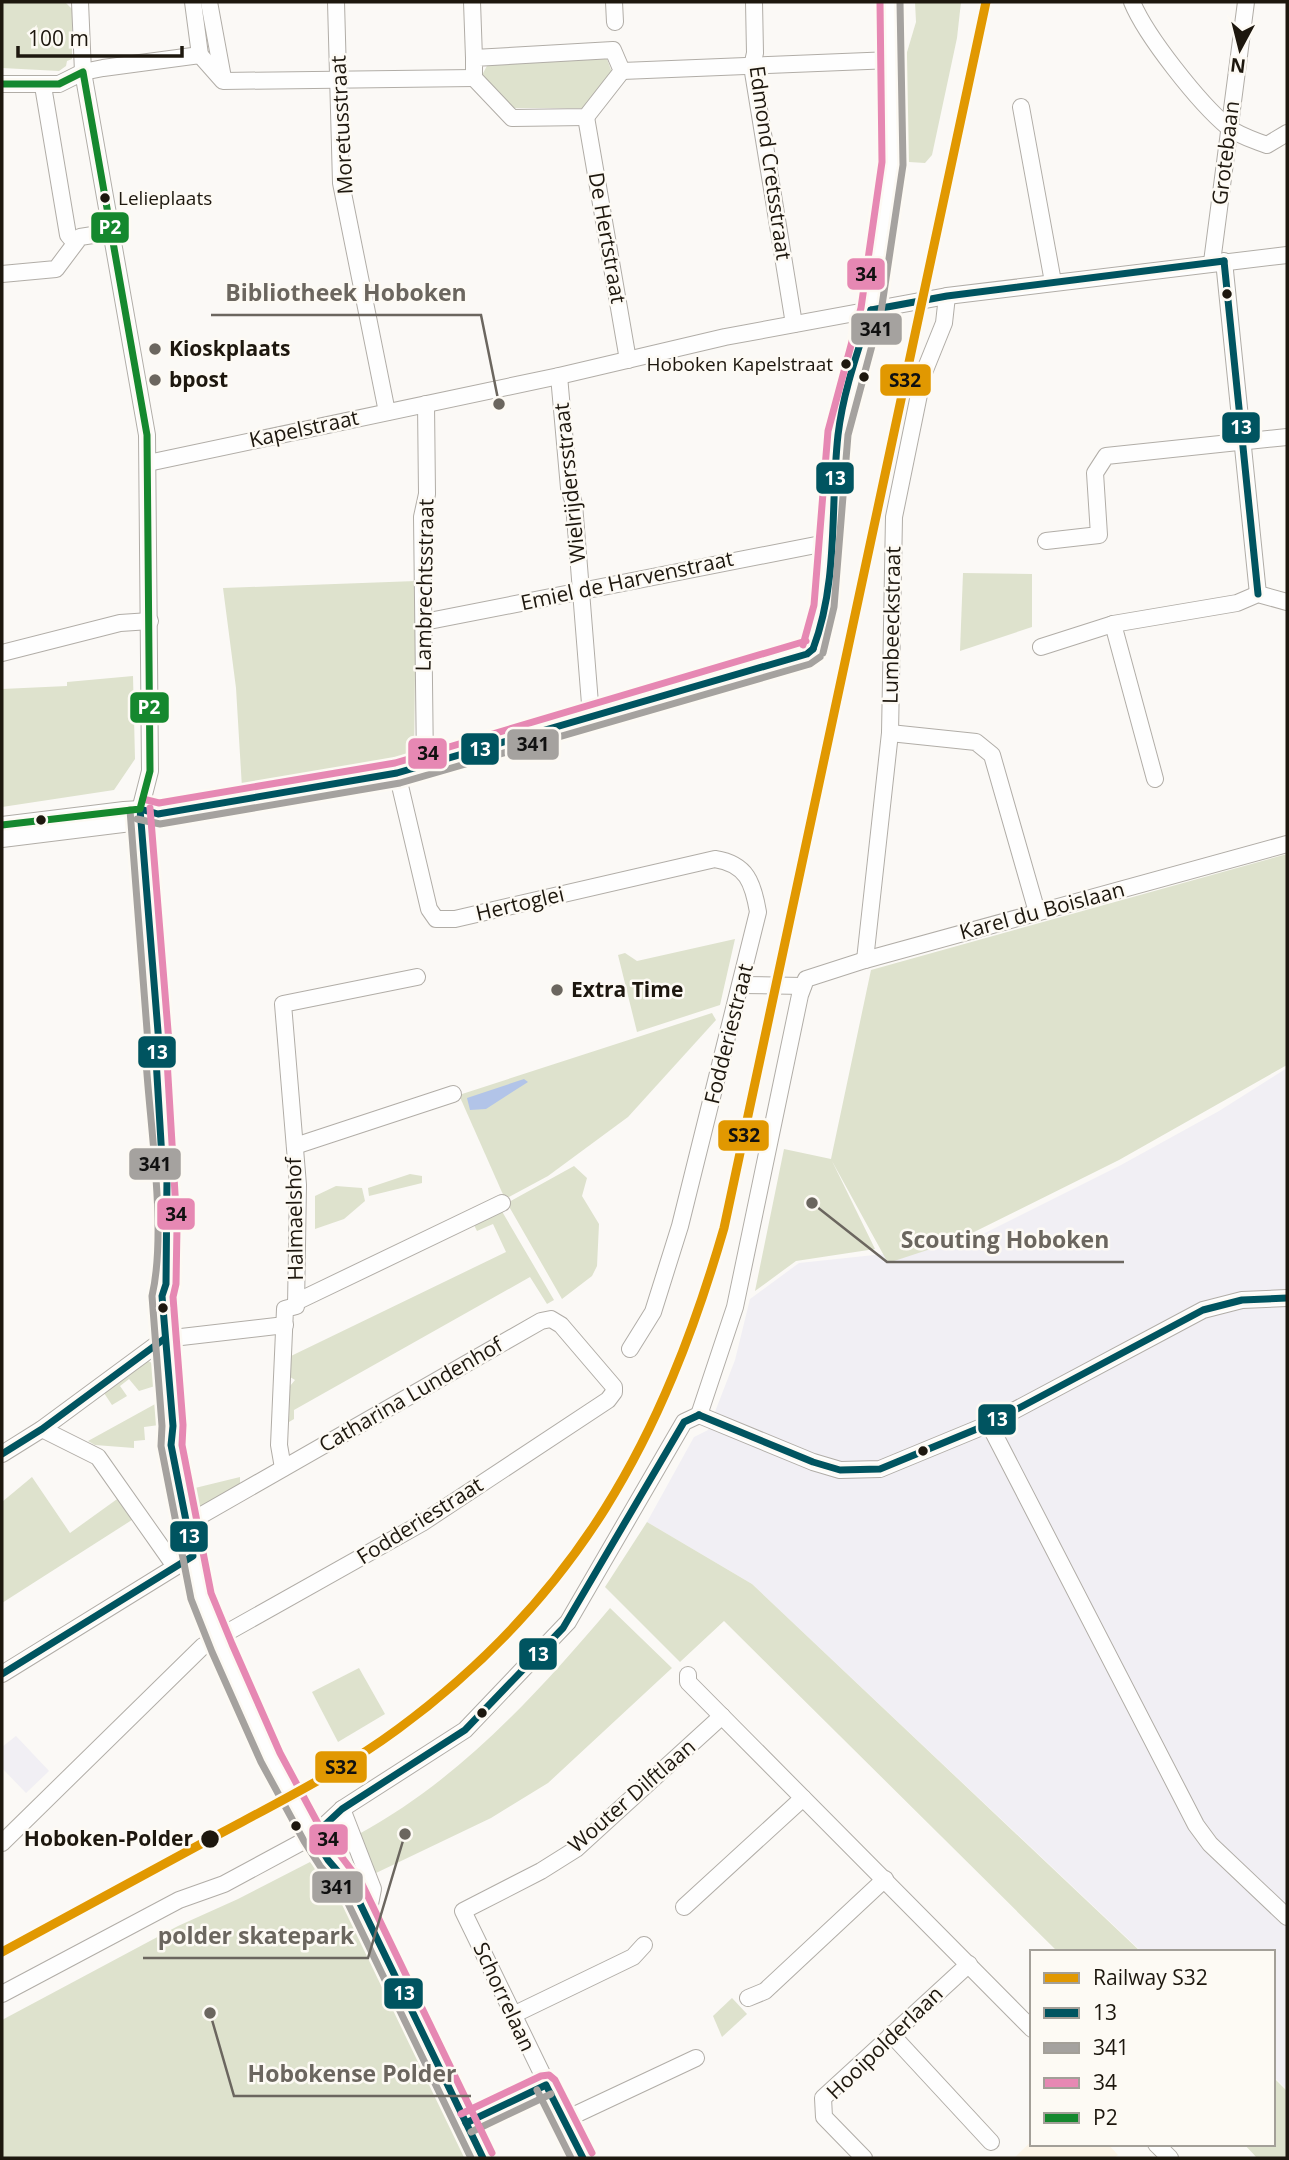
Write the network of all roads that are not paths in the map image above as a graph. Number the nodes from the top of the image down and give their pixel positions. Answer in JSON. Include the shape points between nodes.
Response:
{"nodes":[{"id":1,"x":80,"y":2,"type":"edge"},
{"id":2,"x":193,"y":2,"type":"edge"},
{"id":3,"x":209,"y":2,"type":"edge"},
{"id":4,"x":336,"y":2,"type":"edge"},
{"id":5,"x":472,"y":2,"type":"edge"},
{"id":6,"x":614,"y":2,"type":"edge"},
{"id":7,"x":754,"y":2,"type":"edge"},
{"id":8,"x":890,"y":2,"type":"edge"},
{"id":9,"x":1132,"y":2,"type":"edge"},
{"id":10,"x":1246,"y":2,"type":"edge"},
{"id":11,"x":615,"y":22,"type":"dead end"},
{"id":12,"x":200,"y":55,"type":"junction"},
{"id":13,"x":474,"y":58,"type":"junction"},
{"id":14,"x":892,"y":60,"type":"junction"},
{"id":15,"x":752,"y":66,"type":"junction"},
{"id":16,"x":622,"y":71,"type":"junction"},
{"id":17,"x":83,"y":72,"type":"junction"},
{"id":18,"x":474,"y":78,"type":"junction"},
{"id":19,"x":339,"y":80,"type":"junction"},
{"id":20,"x":223,"y":81,"type":"junction"},
{"id":21,"x":2,"y":84,"type":"edge"},
{"id":22,"x":43,"y":86,"type":"junction"},
{"id":23,"x":1021,"y":107,"type":"dead end"},
{"id":24,"x":586,"y":117,"type":"junction"},
{"id":25,"x":1230,"y":129,"type":"junction"},
{"id":26,"x":1287,"y":133,"type":"edge"},
{"id":27,"x":111,"y":225,"type":"junction"},
{"id":28,"x":74,"y":242,"type":"junction"},
{"id":29,"x":1287,"y":255,"type":"edge"},
{"id":30,"x":1218,"y":262,"type":"junction"},
{"id":31,"x":2,"y":274,"type":"edge"},
{"id":32,"x":1053,"y":282,"type":"junction"},
{"id":33,"x":947,"y":296,"type":"junction"},
{"id":34,"x":871,"y":310,"type":"junction"},
{"id":35,"x":794,"y":324,"type":"junction"},
{"id":36,"x":628,"y":360,"type":"junction"},
{"id":37,"x":559,"y":376,"type":"junction"},
{"id":38,"x":426,"y":404,"type":"junction"},
{"id":39,"x":387,"y":412,"type":"junction"},
{"id":40,"x":1287,"y":437,"type":"edge"},
{"id":41,"x":1242,"y":442,"type":"junction"},
{"id":42,"x":148,"y":463,"type":"junction"},
{"id":43,"x":1046,"y":541,"type":"dead end"},
{"id":44,"x":831,"y":542,"type":"junction"},
{"id":45,"x":581,"y":590,"type":"junction"},
{"id":46,"x":1258,"y":594,"type":"junction"},
{"id":47,"x":1287,"y":602,"type":"edge"},
{"id":48,"x":150,"y":621,"type":"junction"},
{"id":49,"x":424,"y":622,"type":"junction"},
{"id":50,"x":1113,"y":624,"type":"junction"},
{"id":51,"x":1041,"y":647,"type":"dead end"},
{"id":52,"x":2,"y":653,"type":"edge"},
{"id":53,"x":591,"y":716,"type":"junction"},
{"id":54,"x":890,"y":733,"type":"junction"},
{"id":55,"x":425,"y":765,"type":"junction"},
{"id":56,"x":397,"y":773,"type":"junction"},
{"id":57,"x":1155,"y":779,"type":"dead end"},
{"id":58,"x":140,"y":809,"type":"junction"},
{"id":59,"x":2,"y":825,"type":"edge"},
{"id":60,"x":2,"y":839,"type":"edge"},
{"id":61,"x":1287,"y":844,"type":"edge"},
{"id":62,"x":748,"y":875,"type":"joint"},
{"id":63,"x":1037,"y":912,"type":"junction"},
{"id":64,"x":865,"y":960,"type":"junction"},
{"id":65,"x":417,"y":977,"type":"dead end"},
{"id":66,"x":742,"y":985,"type":"junction"},
{"id":67,"x":803,"y":986,"type":"junction"},
{"id":68,"x":453,"y":1094,"type":"dead end"},
{"id":69,"x":295,"y":1146,"type":"junction"},
{"id":70,"x":502,"y":1203,"type":"dead end"},
{"id":71,"x":1287,"y":1298,"type":"edge"},
{"id":72,"x":296,"y":1303,"type":"junction"},
{"id":73,"x":285,"y":1325,"type":"junction"},
{"id":74,"x":163,"y":1339,"type":"junction"},
{"id":75,"x":630,"y":1349,"type":"dead end"},
{"id":76,"x":614,"y":1392,"type":"joint"},
{"id":77,"x":699,"y":1415,"type":"junction"},
{"id":78,"x":989,"y":1424,"type":"junction"},
{"id":79,"x":43,"y":1429,"type":"junction"},
{"id":80,"x":2,"y":1454,"type":"edge"},
{"id":81,"x":283,"y":1468,"type":"junction"},
{"id":82,"x":186,"y":1524,"type":"junction"},
{"id":83,"x":193,"y":1556,"type":"junction"},
{"id":84,"x":174,"y":1565,"type":"junction"},
{"id":85,"x":218,"y":1637,"type":"junction"},
{"id":86,"x":2,"y":1674,"type":"edge"},
{"id":87,"x":688,"y":1675,"type":"dead end"},
{"id":88,"x":722,"y":1716,"type":"junction"},
{"id":89,"x":803,"y":1798,"type":"junction"},
{"id":90,"x":342,"y":1809,"type":"junction"},
{"id":91,"x":313,"y":1836,"type":"junction"},
{"id":92,"x":2,"y":1843,"type":"edge"},
{"id":93,"x":885,"y":1879,"type":"junction"},
{"id":94,"x":684,"y":1907,"type":"dead end"},
{"id":95,"x":463,"y":1911,"type":"joint"},
{"id":96,"x":1287,"y":1917,"type":"edge"},
{"id":97,"x":367,"y":1919,"type":"junction"},
{"id":98,"x":644,"y":1945,"type":"dead end"},
{"id":99,"x":969,"y":1964,"type":"junction"},
{"id":100,"x":2,"y":1994,"type":"edge"},
{"id":101,"x":748,"y":1998,"type":"dead end"},
{"id":102,"x":513,"y":2015,"type":"junction"},
{"id":103,"x":1030,"y":2027,"type":"edge"},
{"id":104,"x":891,"y":2034,"type":"junction"},
{"id":105,"x":696,"y":2059,"type":"dead end"},
{"id":106,"x":546,"y":2085,"type":"junction"},
{"id":107,"x":564,"y":2120,"type":"junction"},
{"id":108,"x":466,"y":2123,"type":"junction"},
{"id":109,"x":991,"y":2142,"type":"dead end"},
{"id":110,"x":483,"y":2158,"type":"edge"},
{"id":111,"x":583,"y":2158,"type":"edge"},
{"id":112,"x":864,"y":2158,"type":"edge"}],
"edges":[{"from":1,"to":17,"type":"street"},
{"from":2,"to":12,"type":"street"},
{"from":3,"to":20,"type":"street"},
{"from":4,"to":19,"type":"street","name":"Moretusstraat"},
{"from":5,"to":13,"type":"street"},
{"from":6,"to":11,"type":"street"},
{"from":7,"to":15,"type":"street","name":"Edmond Cretsstraat"},
{"from":8,"to":14,"type":"street"},
{"from":9,"to":25,"type":"street","via":[[1206,107]]},
{"from":10,"to":25,"type":"street","name":"Grotebaan"},
{"from":12,"to":17,"type":"street"},
{"from":12,"to":20,"type":"street"},
{"from":13,"to":16,"type":"street","via":[[614,50]]},
{"from":13,"to":18,"type":"street"},
{"from":14,"to":15,"type":"street"},
{"from":14,"to":34,"type":"street","via":[[893,163]]},
{"from":15,"to":16,"type":"street"},
{"from":15,"to":35,"type":"street","name":"Edmond Cretsstraat"},
{"from":16,"to":24,"type":"street"},
{"from":17,"to":22,"type":"street"},
{"from":17,"to":27,"type":"street"},
{"from":18,"to":19,"type":"street"},
{"from":18,"to":24,"type":"street","via":[[512,118]]},
{"from":19,"to":20,"type":"street"},
{"from":19,"to":39,"type":"street","name":"Moretusstraat","via":[[341,183]]},
{"from":21,"to":22,"type":"street"},
{"from":22,"to":28,"type":"street","via":[[68,235]]},
{"from":23,"to":32,"type":"street"},
{"from":24,"to":36,"type":"street","name":"De Hertstraat"},
{"from":25,"to":26,"type":"street","via":[[1268,145]]},
{"from":25,"to":30,"type":"street","name":"Grotebaan"},
{"from":27,"to":28,"type":"street"},
{"from":27,"to":42,"type":"street","via":[[145,418]]},
{"from":28,"to":31,"type":"street","via":[[56,269]]},
{"from":29,"to":30,"type":"street","name":"Kapelstraat"},
{"from":30,"to":32,"type":"street","name":"Kapelstraat"},
{"from":30,"to":41,"type":"street","name":"Grotebaan"},
{"from":32,"to":33,"type":"street","name":"Kapelstraat"},
{"from":33,"to":34,"type":"street","name":"Kapelstraat"},
{"from":33,"to":54,"type":"street","name":"Lumbeeckstraat","via":[[944,323],[923,375],[894,517]]},
{"from":34,"to":35,"type":"street","name":"Kapelstraat"},
{"from":34,"to":44,"type":"street","via":[[838,433]]},
{"from":35,"to":36,"type":"street","name":"Kapelstraat"},
{"from":36,"to":37,"type":"street","name":"Kapelstraat"},
{"from":37,"to":38,"type":"street","name":"Kapelstraat"},
{"from":37,"to":45,"type":"street","name":"Wielrijdersstraat"},
{"from":38,"to":39,"type":"street","name":"Kapelstraat"},
{"from":38,"to":49,"type":"street","name":"Lambrechtsstraat"},
{"from":39,"to":42,"type":"street","name":"Kapelstraat"},
{"from":40,"to":41,"type":"street"},
{"from":41,"to":43,"type":"street","via":[[1106,456],[1095,473],[1099,535]]},
{"from":41,"to":46,"type":"street","name":"Grotebaan"},
{"from":42,"to":48,"type":"street"},
{"from":44,"to":45,"type":"street","name":"Emiel de Harvenstraat"},
{"from":44,"to":53,"type":"street","via":[[824,606],[813,649],[807,654]]},
{"from":45,"to":49,"type":"street","name":"Emiel de Harvenstraat"},
{"from":45,"to":53,"type":"street","name":"Wielrijdersstraat"},
{"from":46,"to":47,"type":"street"},
{"from":46,"to":50,"type":"street","via":[[1237,603]]},
{"from":48,"to":52,"type":"street","via":[[120,623]]},
{"from":48,"to":58,"type":"street","via":[[150,771]]},
{"from":49,"to":55,"type":"street","name":"Lambrechtsstraat"},
{"from":50,"to":51,"type":"street"},
{"from":50,"to":57,"type":"street"},
{"from":53,"to":55,"type":"street"},
{"from":54,"to":63,"type":"street","via":[[976,742],[992,755]]},
{"from":54,"to":64,"type":"street","name":"Lumbeeckstraat"},
{"from":55,"to":56,"type":"street"},
{"from":56,"to":58,"type":"street","via":[[158,814]]},
{"from":56,"to":62,"type":"street","name":"Hertoglei","via":[[429,909],[436,919],[455,919],[715,859],[734,864]]},
{"from":58,"to":59,"type":"street"},
{"from":58,"to":60,"type":"street","via":[[138,818],[125,825]]},
{"from":58,"to":74,"type":"street","via":[[159,1044],[162,1159],[167,1177]]},
{"from":61,"to":63,"type":"street","name":"Karel du Boislaan"},
{"from":62,"to":66,"type":"street","name":"Fodderiestraat","via":[[758,912]]},
{"from":63,"to":64,"type":"street","name":"Karel du Boislaan"},
{"from":64,"to":67,"type":"street","name":"Karel du Boislaan","via":[[812,975]]},
{"from":65,"to":69,"type":"street","name":"Halmaelshof","via":[[283,1004]]},
{"from":66,"to":67,"type":"street"},
{"from":66,"to":75,"type":"street","name":"Fodderiestraat","via":[[668,1267],[653,1312]]},
{"from":67,"to":77,"type":"street","via":[[736,1307]]},
{"from":68,"to":69,"type":"street"},
{"from":69,"to":72,"type":"street","name":"Halmaelshof"},
{"from":70,"to":72,"type":"street"},
{"from":71,"to":78,"type":"street","via":[[1242,1300],[1203,1310]]},
{"from":72,"to":73,"type":"street","name":"Halmaelshof","via":[[285,1309]]},
{"from":73,"to":74,"type":"street"},
{"from":73,"to":81,"type":"street","name":"Halmaelshof","via":[[279,1445]]},
{"from":74,"to":79,"type":"street"},
{"from":74,"to":82,"type":"street","via":[[171,1445]]},
{"from":76,"to":81,"type":"street","name":"Catharina Lundenhof","via":[[611,1381],[561,1325],[546,1319]]},
{"from":76,"to":85,"type":"street","name":"Fodderiestraat","via":[[422,1523]]},
{"from":77,"to":78,"type":"street","via":[[813,1462],[857,1471],[901,1462]]},
{"from":77,"to":90,"type":"street","via":[[684,1422],[568,1622],[527,1669],[466,1730]]},
{"from":78,"to":96,"type":"street","via":[[1196,1825]]},
{"from":79,"to":80,"type":"street"},
{"from":79,"to":84,"type":"street","via":[[98,1457]]},
{"from":81,"to":82,"type":"street","name":"Catharina Lundenhof"},
{"from":82,"to":83,"type":"street"},
{"from":83,"to":84,"type":"street"},
{"from":83,"to":85,"type":"street","via":[[201,1596]]},
{"from":84,"to":86,"type":"street"},
{"from":85,"to":91,"type":"street","via":[[271,1758]]},
{"from":85,"to":92,"type":"street","name":"Fodderiestraat","via":[[203,1646]]},
{"from":87,"to":88,"type":"street","via":[[688,1682]]},
{"from":88,"to":89,"type":"street"},
{"from":88,"to":95,"type":"street","name":"Wouter Dilftlaan","via":[[576,1849]]},
{"from":89,"to":93,"type":"street"},
{"from":89,"to":94,"type":"street"},
{"from":90,"to":91,"type":"street"},
{"from":90,"to":97,"type":"street","via":[[373,1889]]},
{"from":91,"to":97,"type":"street","via":[[354,1889]]},
{"from":91,"to":100,"type":"street","via":[[224,1884],[178,1900]]},
{"from":93,"to":99,"type":"street"},
{"from":93,"to":101,"type":"street","via":[[765,1991]]},
{"from":95,"to":102,"type":"street","name":"Schorrelaan"},
{"from":97,"to":108,"type":"street"},
{"from":98,"to":102,"type":"street","via":[[633,1957]]},
{"from":99,"to":103,"type":"street"},
{"from":99,"to":104,"type":"street","name":"Hooipolderlaan"},
{"from":102,"to":106,"type":"street","name":"Schorrelaan"},
{"from":104,"to":109,"type":"street"},
{"from":104,"to":112,"type":"street","name":"Hooipolderlaan","via":[[823,2098],[824,2117]]},
{"from":105,"to":107,"type":"street"},
{"from":106,"to":107,"type":"street","name":"Schorrelaan"},
{"from":106,"to":108,"type":"street"},
{"from":107,"to":111,"type":"street","name":"Schorrelaan"},
{"from":108,"to":110,"type":"street"}]}
